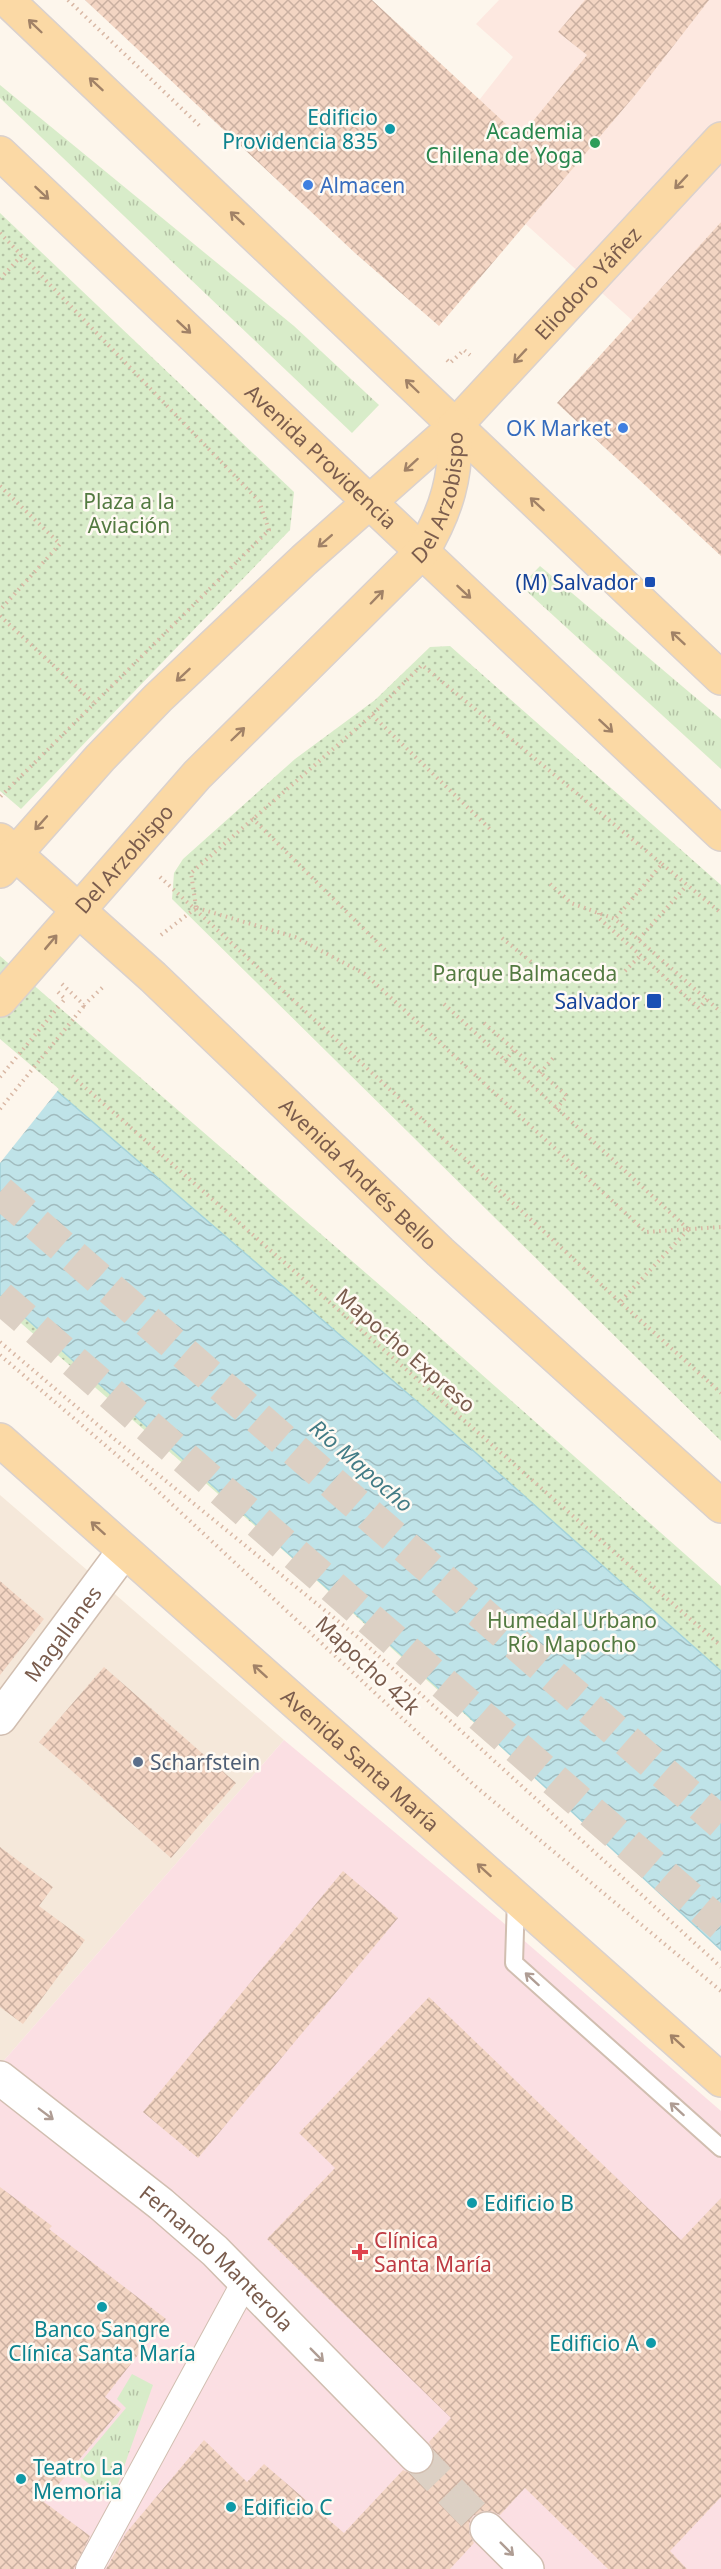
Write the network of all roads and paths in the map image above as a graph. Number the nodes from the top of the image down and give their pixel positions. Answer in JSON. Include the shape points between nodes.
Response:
{"nodes":[{"id":1,"x":7,"y":0,"type":"edge"},
{"id":2,"x":68,"y":0,"type":"edge"},
{"id":3,"x":204,"y":129,"type":"dead end"},
{"id":4,"x":721,"y":139,"type":"edge"},
{"id":5,"x":0,"y":153,"type":"edge"},
{"id":6,"x":0,"y":233,"type":"edge"},
{"id":7,"x":22,"y":255,"type":"junction"},
{"id":8,"x":0,"y":279,"type":"edge"},
{"id":9,"x":442,"y":356,"type":"dead end"},
{"id":10,"x":498,"y":378,"type":"junction"},
{"id":11,"x":454,"y":427,"type":"junction"},
{"id":12,"x":0,"y":486,"type":"edge"},
{"id":13,"x":369,"y":503,"type":"junction"},
{"id":14,"x":422,"y":552,"type":"junction"},
{"id":15,"x":0,"y":610,"type":"edge"},
{"id":16,"x":0,"y":616,"type":"edge"},
{"id":17,"x":721,"y":678,"type":"edge"},
{"id":18,"x":93,"y":702,"type":"junction"},
{"id":19,"x":372,"y":715,"type":"junction"},
{"id":20,"x":0,"y":797,"type":"edge"},
{"id":21,"x":252,"y":818,"type":"junction"},
{"id":22,"x":492,"y":831,"type":"dead end"},
{"id":23,"x":721,"y":834,"type":"edge"},
{"id":24,"x":5,"y":854,"type":"edge"},
{"id":25,"x":662,"y":864,"type":"junction"},
{"id":26,"x":550,"y":884,"type":"dead end"},
{"id":27,"x":687,"y":885,"type":"junction"},
{"id":28,"x":196,"y":908,"type":"junction"},
{"id":29,"x":79,"y":909,"type":"junction"},
{"id":30,"x":599,"y":913,"type":"junction"},
{"id":31,"x":721,"y":913,"type":"edge"},
{"id":32,"x":615,"y":919,"type":"junction"},
{"id":33,"x":502,"y":938,"type":"dead end"},
{"id":34,"x":639,"y":939,"type":"junction"},
{"id":35,"x":385,"y":950,"type":"dead end"},
{"id":36,"x":641,"y":955,"type":"junction"},
{"id":37,"x":540,"y":969,"type":"dead end"},
{"id":38,"x":625,"y":971,"type":"dead end"},
{"id":39,"x":65,"y":999,"type":"dead end"},
{"id":40,"x":707,"y":999,"type":"junction"},
{"id":41,"x":0,"y":1000,"type":"edge"},
{"id":42,"x":444,"y":1004,"type":"dead end"},
{"id":43,"x":84,"y":1005,"type":"dead end"},
{"id":44,"x":721,"y":1012,"type":"edge"},
{"id":45,"x":484,"y":1023,"type":"dead end"},
{"id":46,"x":514,"y":1050,"type":"junction"},
{"id":47,"x":554,"y":1057,"type":"dead end"},
{"id":48,"x":505,"y":1062,"type":"junction"},
{"id":49,"x":540,"y":1073,"type":"junction"},
{"id":50,"x":72,"y":1076,"type":"dead end"},
{"id":51,"x":0,"y":1077,"type":"edge"},
{"id":52,"x":0,"y":1109,"type":"edge"},
{"id":53,"x":556,"y":1109,"type":"junction"},
{"id":54,"x":721,"y":1227,"type":"edge"},
{"id":55,"x":689,"y":1230,"type":"junction"},
{"id":56,"x":620,"y":1302,"type":"junction"},
{"id":57,"x":0,"y":1342,"type":"edge"},
{"id":58,"x":0,"y":1355,"type":"edge"},
{"id":59,"x":721,"y":1393,"type":"edge"},
{"id":60,"x":0,"y":1440,"type":"edge"},
{"id":61,"x":721,"y":1506,"type":"edge"},
{"id":62,"x":124,"y":1551,"type":"junction"},
{"id":63,"x":721,"y":1646,"type":"edge"},
{"id":64,"x":0,"y":1718,"type":"edge"},
{"id":65,"x":516,"y":1898,"type":"junction"},
{"id":66,"x":721,"y":1967,"type":"edge"},
{"id":67,"x":721,"y":1991,"type":"edge"},
{"id":68,"x":0,"y":2079,"type":"edge"},
{"id":69,"x":721,"y":2080,"type":"edge"},
{"id":70,"x":721,"y":2148,"type":"edge"},
{"id":71,"x":245,"y":2282,"type":"junction"},
{"id":72,"x":416,"y":2456,"type":"tunnel mouth"},
{"id":73,"x":487,"y":2529,"type":"tunnel mouth"},
{"id":74,"x":89,"y":2569,"type":"edge"},
{"id":75,"x":527,"y":2569,"type":"edge"}],
"edges":[{"from":11,"to":1,"type":"main road","one_way":true},
{"from":2,"to":3,"type":"path"},
{"from":4,"to":10,"type":"main road","name":"Eliodoro Yáñez","one_way":true},
{"from":5,"to":13,"type":"main road","name":"Avenida Providencia","one_way":true},
{"from":6,"to":7,"type":"path"},
{"from":7,"to":8,"type":"path"},
{"from":7,"to":18,"type":"path","via":[[259,501],[269,530]]},
{"from":9,"to":10,"type":"path","via":[[450,363],[464,350]]},
{"from":10,"to":11,"type":"main road","name":"Eliodoro Yáñez"},
{"from":11,"to":13,"type":"main road","name":"Del Arzobispo","one_way":true},
{"from":11,"to":14,"type":"main road","name":"Del Arzobispo","via":[[456,450],[449,495]]},
{"from":17,"to":11,"type":"main road","one_way":true},
{"from":12,"to":15,"type":"path","via":[[60,544]]},
{"from":13,"to":14,"type":"main road","name":"Avenida Providencia"},
{"from":13,"to":24,"type":"main road","name":"Del Arzobispo","one_way":true,"via":[[158,698]]},
{"from":14,"to":23,"type":"main road","name":"Avenida Providencia","one_way":true},
{"from":29,"to":14,"type":"main road","name":"Del Arzobispo","one_way":true,"via":[[197,775]]},
{"from":16,"to":18,"type":"path"},
{"from":18,"to":20,"type":"path"},
{"from":19,"to":21,"type":"path"},
{"from":19,"to":22,"type":"path"},
{"from":19,"to":25,"type":"path","via":[[422,665]]},
{"from":21,"to":28,"type":"path","via":[[191,873]]},
{"from":21,"to":35,"type":"path"},
{"from":24,"to":29,"type":"main road","name":"Avenida Andrés Bello"},
{"from":25,"to":27,"type":"path"},
{"from":25,"to":32,"type":"path"},
{"from":26,"to":30,"type":"path","via":[[571,903]]},
{"from":27,"to":31,"type":"path"},
{"from":27,"to":34,"type":"path"},
{"from":28,"to":55,"type":"path","via":[[295,937],[365,974],[646,1232]]},
{"from":28,"to":56,"type":"path"},
{"from":41,"to":29,"type":"main road","name":"Del Arzobispo","one_way":true},
{"from":29,"to":61,"type":"main road","name":"Avenida Andrés Bello","via":[[440,1252]]},
{"from":30,"to":32,"type":"path"},
{"from":30,"to":36,"type":"path","via":[[599,918]]},
{"from":32,"to":34,"type":"path"},
{"from":33,"to":37,"type":"path"},
{"from":34,"to":40,"type":"path"},
{"from":36,"to":38,"type":"path"},
{"from":36,"to":40,"type":"path","via":[[699,1008]]},
{"from":39,"to":51,"type":"path","bridge":true},
{"from":40,"to":44,"type":"path"},
{"from":42,"to":48,"type":"path"},
{"from":43,"to":52,"type":"path","bridge":true},
{"from":45,"to":46,"type":"path"},
{"from":46,"to":48,"type":"path"},
{"from":46,"to":49,"type":"path"},
{"from":47,"to":49,"type":"path"},
{"from":48,"to":53,"type":"path"},
{"from":49,"to":53,"type":"path","via":[[567,1096]]},
{"from":50,"to":63,"type":"path","name":"Mapocho Expreso"},
{"from":53,"to":55,"type":"path"},
{"from":54,"to":55,"type":"path"},
{"from":55,"to":56,"type":"path"},
{"from":56,"to":59,"type":"path"},
{"from":57,"to":66,"type":"path","via":[[360,1639]]},
{"from":58,"to":67,"type":"path","name":"Mapocho 42k","via":[[147,1481],[476,1786]]},
{"from":62,"to":60,"type":"main road","name":"Avenida Santa María","one_way":true},
{"from":62,"to":64,"type":"street","name":"Magallanes"},
{"from":65,"to":62,"type":"main road","name":"Avenida Santa María","one_way":true},
{"from":69,"to":65,"type":"main road","name":"Avenida Santa María","one_way":true},
{"from":70,"to":65,"type":"lane","one_way":true,"via":[[514,1963]]},
{"from":68,"to":71,"type":"street","name":"Fernando Manterola","one_way":true,"via":[[161,2204]]},
{"from":71,"to":72,"type":"street","name":"Fernando Manterola","one_way":true},
{"from":71,"to":74,"type":"street"},
{"from":73,"to":75,"type":"street","one_way":true}]}
